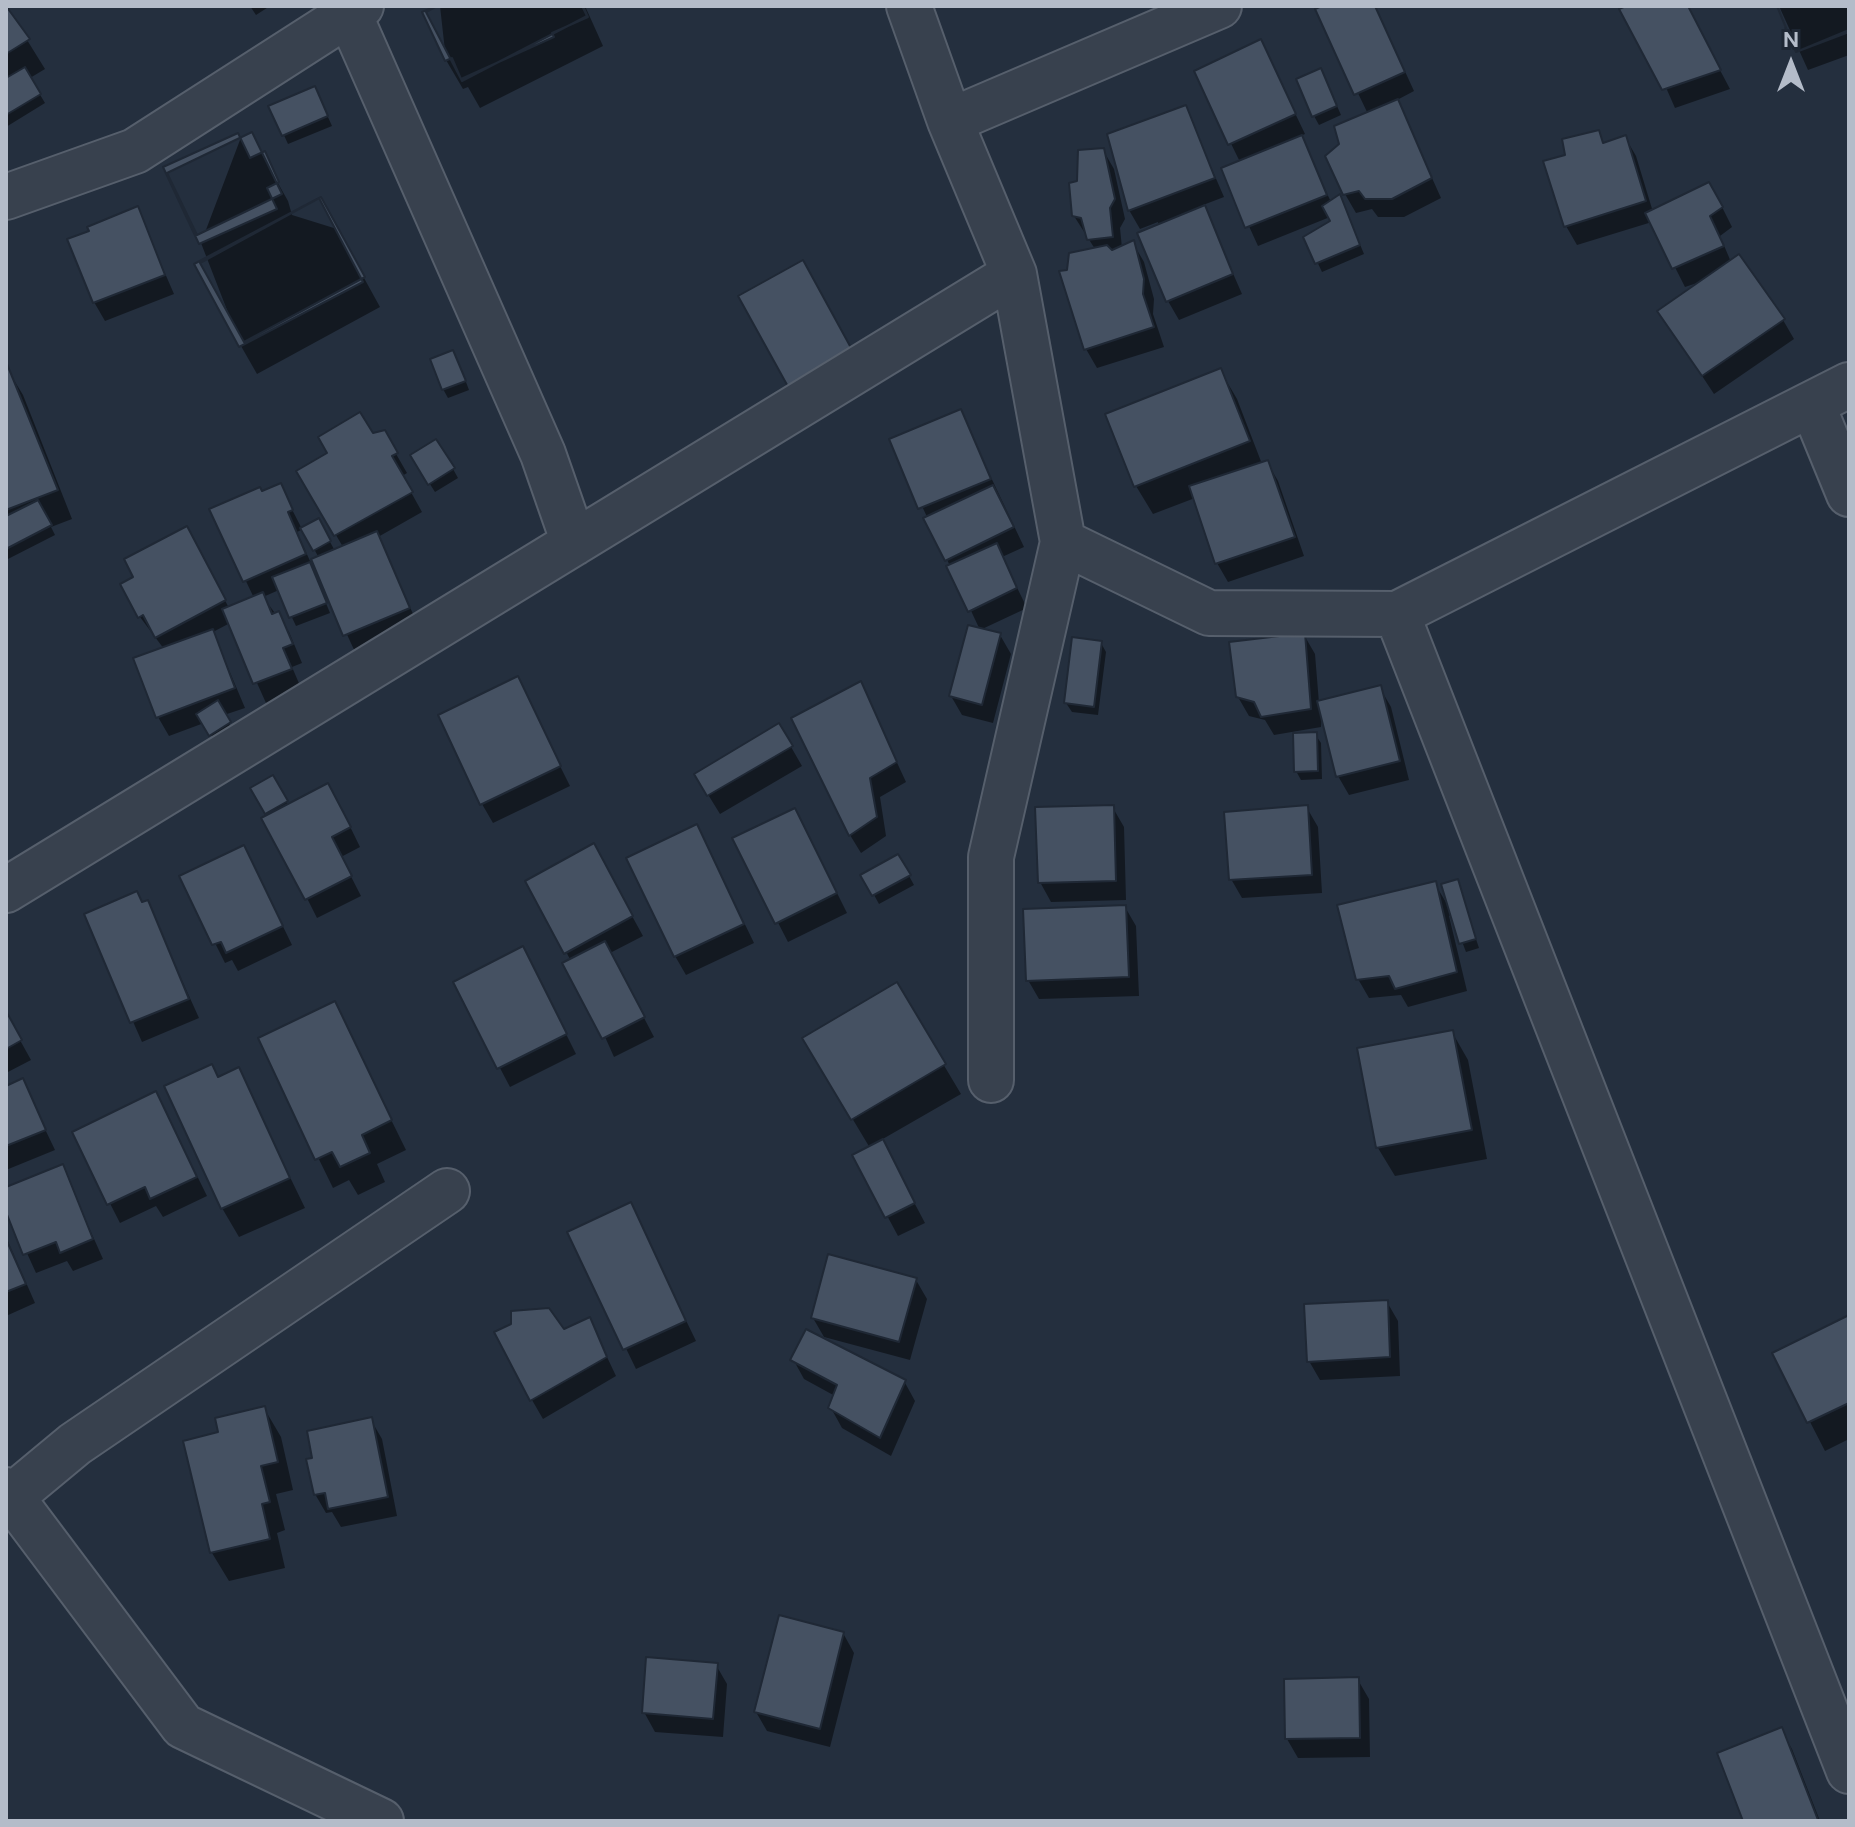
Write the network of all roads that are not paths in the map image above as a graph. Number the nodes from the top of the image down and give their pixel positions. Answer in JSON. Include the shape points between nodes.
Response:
{"nodes":[{"id":1,"x":909,"y":6,"type":"edge"},
{"id":2,"x":1219,"y":6,"type":"edge"},
{"id":3,"x":355,"y":10,"type":"edge"},
{"id":4,"x":950,"y":121,"type":"junction"},
{"id":5,"x":6,"y":197,"type":"edge"},
{"id":6,"x":1014,"y":274,"type":"junction"},
{"id":7,"x":1830,"y":395,"type":"edge"},
{"id":8,"x":1849,"y":494,"type":"edge"},
{"id":9,"x":1063,"y":542,"type":"junction"},
{"id":10,"x":574,"y":543,"type":"junction"},
{"id":11,"x":1397,"y":614,"type":"junction"},
{"id":12,"x":6,"y":890,"type":"edge"},
{"id":13,"x":991,"y":1080,"type":"dead end"},
{"id":14,"x":447,"y":1191,"type":"dead end"},
{"id":15,"x":6,"y":1491,"type":"edge"},
{"id":16,"x":1849,"y":1771,"type":"edge"},
{"id":17,"x":381,"y":1821,"type":"edge"}],
"edges":[{"from":1,"to":4,"type":"street"},
{"from":2,"to":4,"type":"street"},
{"from":3,"to":5,"type":"street","via":[[135,151]]},
{"from":3,"to":10,"type":"street","via":[[543,454]]},
{"from":4,"to":6,"type":"street"},
{"from":6,"to":9,"type":"street"},
{"from":6,"to":10,"type":"street"},
{"from":7,"to":8,"type":"street"},
{"from":7,"to":11,"type":"street"},
{"from":9,"to":11,"type":"street","via":[[1209,613]]},
{"from":9,"to":13,"type":"street","via":[[991,857]]},
{"from":10,"to":12,"type":"street"},
{"from":11,"to":16,"type":"street"},
{"from":14,"to":15,"type":"street","via":[[75,1444],[16,1493]]},
{"from":15,"to":17,"type":"street","via":[[183,1726]]}]}
